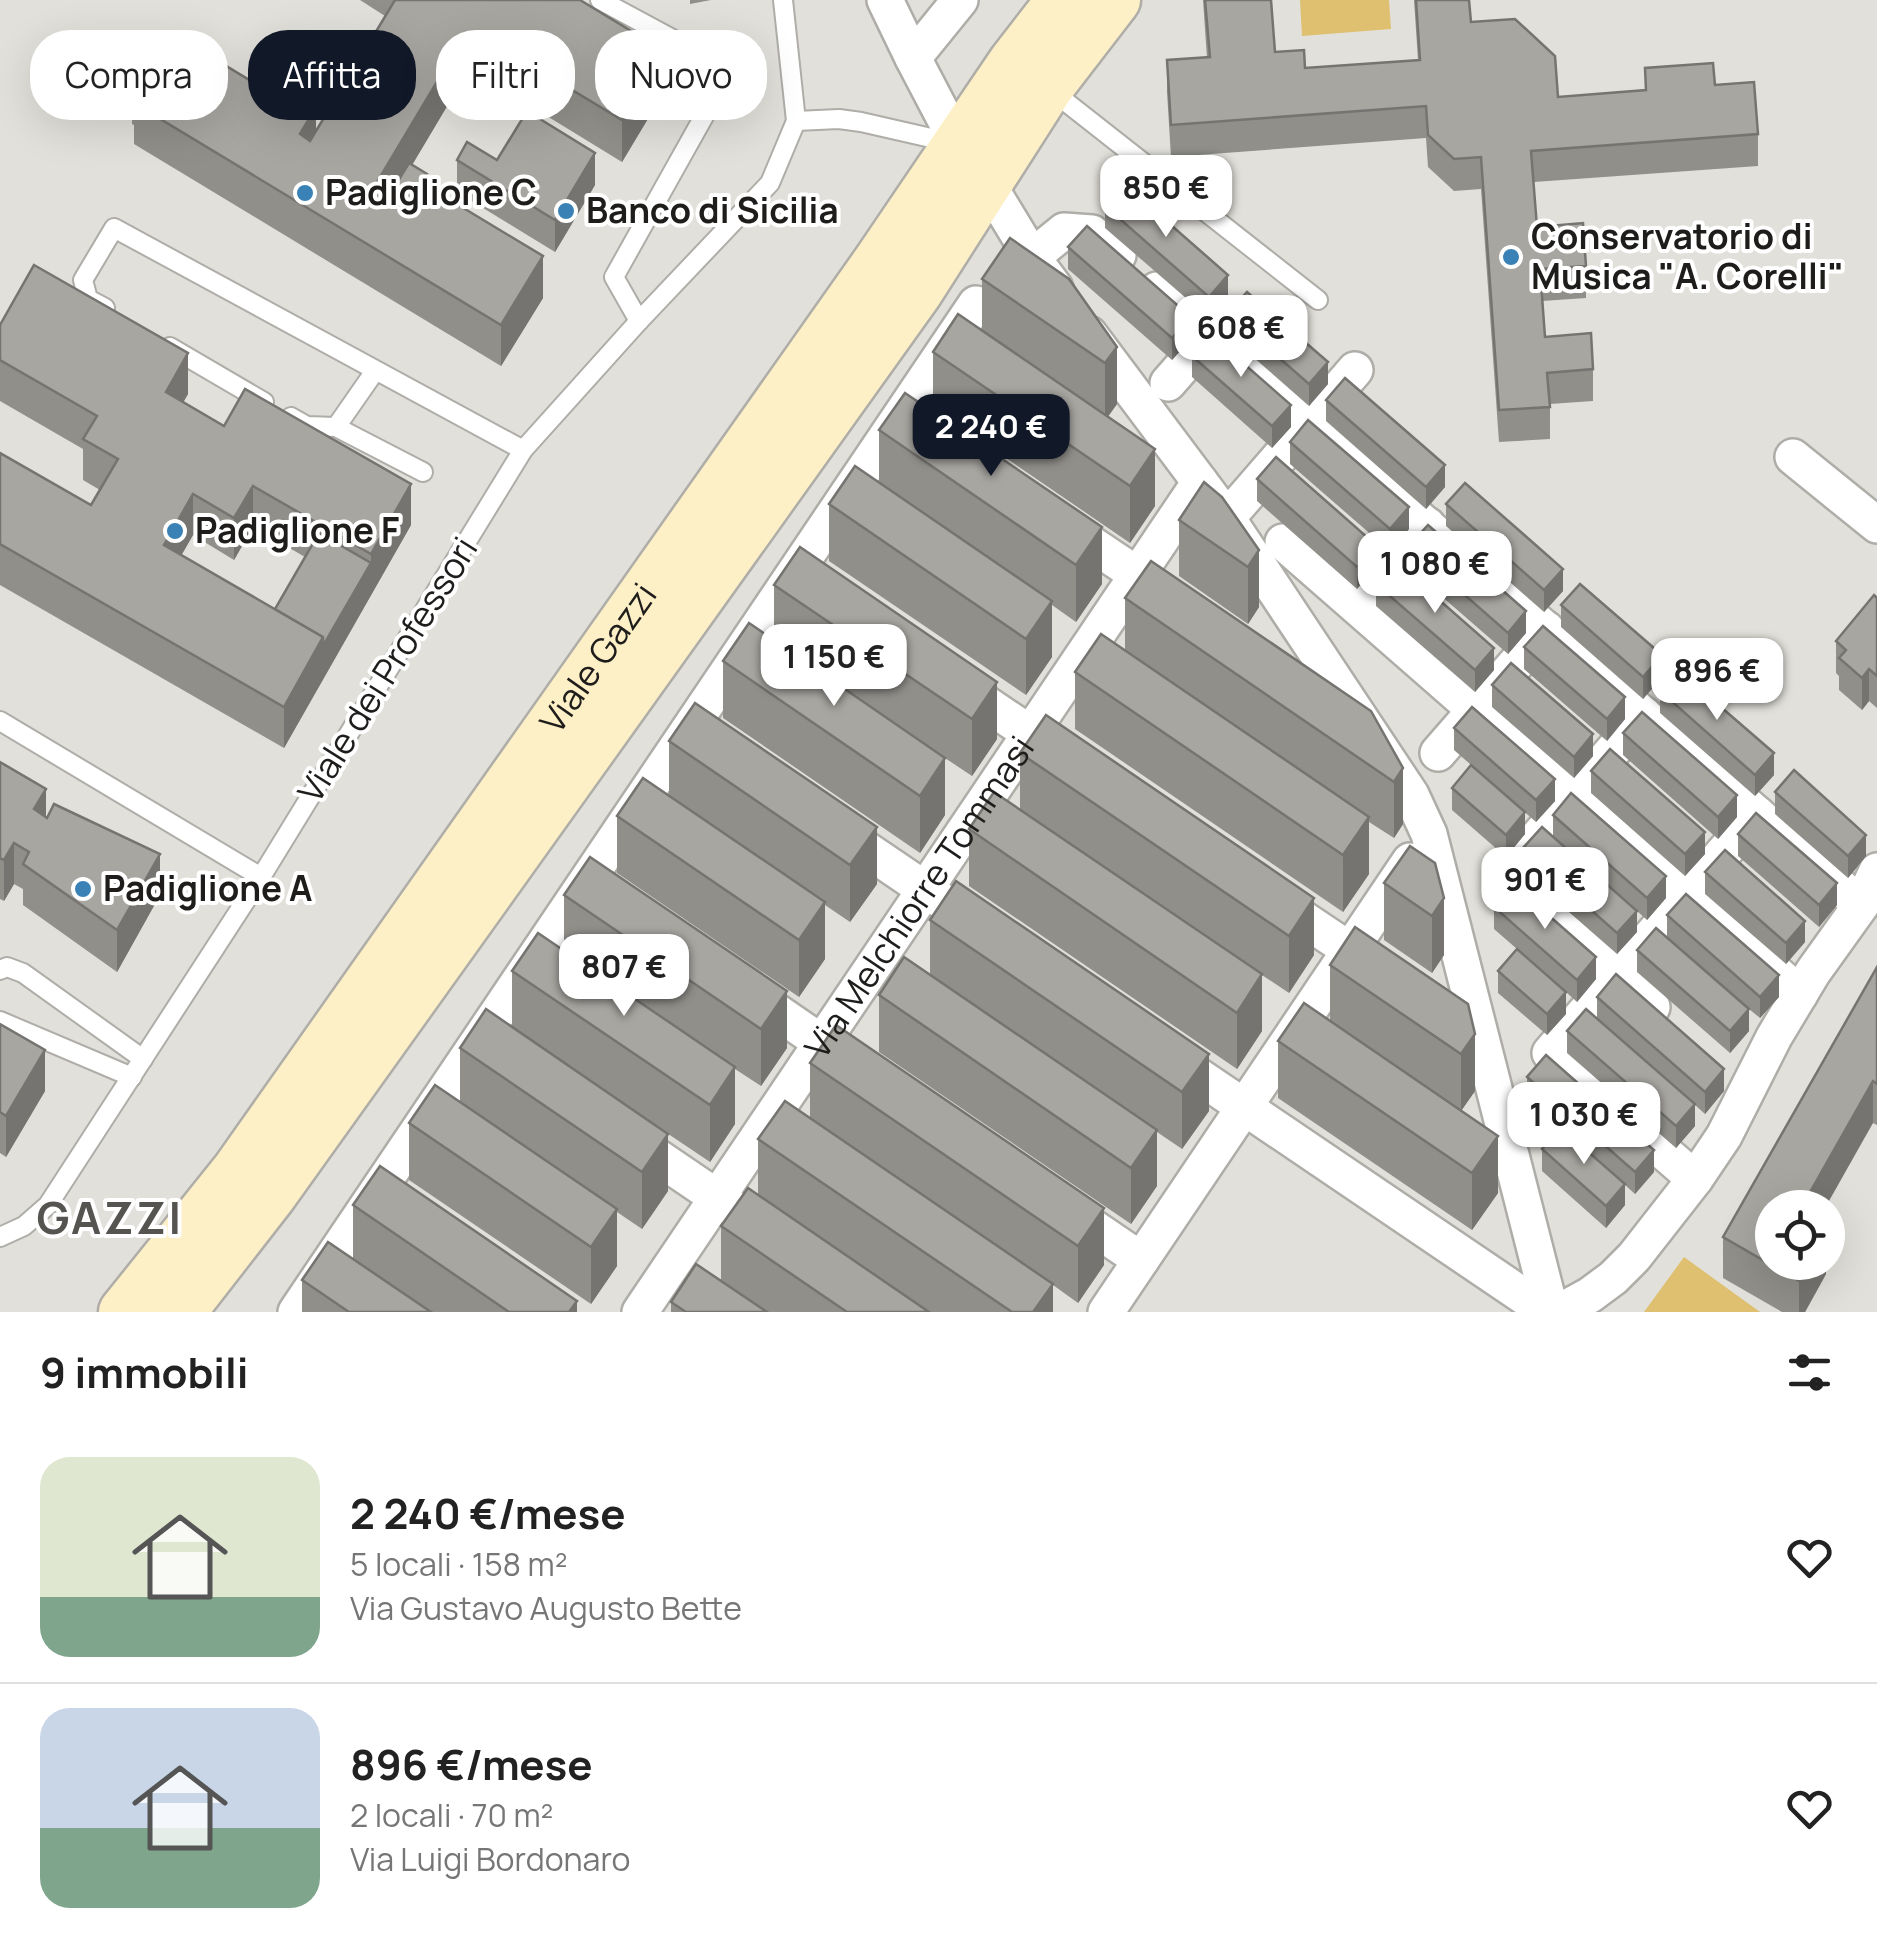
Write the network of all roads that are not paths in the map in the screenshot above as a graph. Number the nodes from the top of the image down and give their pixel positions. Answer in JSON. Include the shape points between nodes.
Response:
{"nodes":[{"id":1,"x":600,"y":0,"type":"edge"},
{"id":2,"x":783,"y":0,"type":"edge"},
{"id":3,"x":886,"y":0,"type":"edge"},
{"id":4,"x":960,"y":0,"type":"edge"},
{"id":5,"x":1062,"y":0,"type":"edge"},
{"id":6,"x":1114,"y":0,"type":"edge"},
{"id":7,"x":912,"y":58,"type":"junction"},
{"id":8,"x":1048,"y":87,"type":"junction"},
{"id":9,"x":796,"y":121,"type":"junction"},
{"id":10,"x":972,"y":164,"type":"junction"},
{"id":11,"x":1032,"y":257,"type":"junction"},
{"id":12,"x":1318,"y":300,"type":"dead end"},
{"id":13,"x":976,"y":304,"type":"dead end"},
{"id":14,"x":122,"y":318,"type":"edge"},
{"id":15,"x":639,"y":321,"type":"junction"},
{"id":16,"x":1210,"y":335,"type":"junction"},
{"id":17,"x":156,"y":338,"type":"edge"},
{"id":18,"x":1355,"y":370,"type":"dead end"},
{"id":19,"x":374,"y":371,"type":"junction"},
{"id":20,"x":1168,"y":383,"type":"dead end"},
{"id":21,"x":901,"y":415,"type":"junction"},
{"id":22,"x":1310,"y":423,"type":"junction"},
{"id":23,"x":336,"y":427,"type":"junction"},
{"id":24,"x":932,"y":436,"type":"edge"},
{"id":25,"x":523,"y":450,"type":"junction"},
{"id":26,"x":1794,"y":457,"type":"dead end"},
{"id":27,"x":423,"y":472,"type":"dead end"},
{"id":28,"x":1200,"y":482,"type":"junction"},
{"id":29,"x":1040,"y":509,"type":"edge"},
{"id":30,"x":1226,"y":518,"type":"junction"},
{"id":31,"x":1427,"y":525,"type":"junction"},
{"id":32,"x":1877,"y":526,"type":"edge"},
{"id":33,"x":1283,"y":542,"type":"dead end"},
{"id":34,"x":794,"y":573,"type":"junction"},
{"id":35,"x":1138,"y":575,"type":"junction"},
{"id":36,"x":825,"y":594,"type":"edge"},
{"id":37,"x":1181,"y":605,"type":"edge"},
{"id":38,"x":1356,"y":606,"type":"junction"},
{"id":39,"x":1546,"y":629,"type":"junction"},
{"id":40,"x":933,"y":667,"type":"edge"},
{"id":41,"x":1299,"y":685,"type":"edge"},
{"id":42,"x":1476,"y":710,"type":"junction"},
{"id":43,"x":1644,"y":715,"type":"junction"},
{"id":44,"x":0,"y":721,"type":"edge"},
{"id":45,"x":689,"y":729,"type":"junction"},
{"id":46,"x":1030,"y":734,"type":"junction"},
{"id":47,"x":1371,"y":734,"type":"junction"},
{"id":48,"x":720,"y":750,"type":"edge"},
{"id":49,"x":1438,"y":752,"type":"dead end"},
{"id":50,"x":1075,"y":764,"type":"edge"},
{"id":51,"x":1574,"y":796,"type":"junction"},
{"id":52,"x":812,"y":813,"type":"edge"},
{"id":53,"x":1757,"y":814,"type":"junction"},
{"id":54,"x":1429,"y":834,"type":"junction"},
{"id":55,"x":1877,"y":871,"type":"edge"},
{"id":56,"x":261,"y":877,"type":"junction"},
{"id":57,"x":586,"y":882,"type":"junction"},
{"id":58,"x":1248,"y":882,"type":"edge"},
{"id":59,"x":925,"y":890,"type":"junction"},
{"id":60,"x":1687,"y":895,"type":"junction"},
{"id":61,"x":619,"y":904,"type":"edge"},
{"id":62,"x":1861,"y":905,"type":"junction"},
{"id":63,"x":1350,"y":950,"type":"junction"},
{"id":64,"x":1016,"y":952,"type":"edge"},
{"id":65,"x":0,"y":970,"type":"edge"},
{"id":66,"x":718,"y":972,"type":"edge"},
{"id":67,"x":1616,"y":976,"type":"junction"},
{"id":68,"x":1800,"y":994,"type":"junction"},
{"id":69,"x":1415,"y":995,"type":"edge"},
{"id":70,"x":1445,"y":1016,"type":"edge"},
{"id":71,"x":0,"y":1021,"type":"edge"},
{"id":72,"x":1674,"y":1027,"type":"edge"},
{"id":73,"x":481,"y":1037,"type":"junction"},
{"id":74,"x":1143,"y":1038,"type":"edge"},
{"id":75,"x":1482,"y":1040,"type":"junction"},
{"id":76,"x":822,"y":1043,"type":"junction"},
{"id":77,"x":143,"y":1059,"type":"junction"},
{"id":78,"x":514,"y":1060,"type":"edge"},
{"id":79,"x":1718,"y":1065,"type":"edge"},
{"id":80,"x":866,"y":1072,"type":"edge"},
{"id":81,"x":132,"y":1077,"type":"junction"},
{"id":82,"x":1746,"y":1090,"type":"junction"},
{"id":83,"x":1244,"y":1107,"type":"junction"},
{"id":84,"x":596,"y":1116,"type":"edge"},
{"id":85,"x":1695,"y":1179,"type":"junction"},
{"id":86,"x":1039,"y":1190,"type":"edge"},
{"id":87,"x":377,"y":1192,"type":"junction"},
{"id":88,"x":717,"y":1198,"type":"junction"},
{"id":89,"x":409,"y":1214,"type":"edge"},
{"id":90,"x":760,"y":1226,"type":"edge"},
{"id":91,"x":1,"y":1237,"type":"edge"},
{"id":92,"x":1141,"y":1260,"type":"junction"},
{"id":93,"x":188,"y":1307,"type":"edge"},
{"id":94,"x":122,"y":1309,"type":"edge"},
{"id":95,"x":296,"y":1312,"type":"edge"},
{"id":96,"x":640,"y":1312,"type":"edge"},
{"id":97,"x":1106,"y":1312,"type":"edge"},
{"id":98,"x":1549,"y":1312,"type":"edge"},
{"id":99,"x":1559,"y":1312,"type":"edge"}],
"edges":[{"from":1,"to":15,"type":"lane","via":[[716,63],[717,93],[614,277]]},
{"from":2,"to":9,"type":"lane"},
{"from":3,"to":7,"type":"street"},
{"from":4,"to":7,"type":"street"},
{"from":5,"to":10,"type":"main road","name":"Viale Gazzi","via":[[1014,62]]},
{"from":6,"to":8,"type":"main road","name":"Viale Gazzi"},
{"from":7,"to":10,"type":"street"},
{"from":8,"to":10,"type":"main road","name":"Viale Gazzi"},
{"from":8,"to":12,"type":"lane"},
{"from":9,"to":10,"type":"lane","via":[[861,122]]},
{"from":9,"to":15,"type":"lane","name":"Viale dei Professori","via":[[770,182]]},
{"from":10,"to":11,"type":"street"},
{"from":10,"to":93,"type":"main road","name":"Viale Gazzi","via":[[906,308]]},
{"from":10,"to":94,"type":"main road","name":"Viale Gazzi","via":[[879,262],[237,1171]]},
{"from":11,"to":16,"type":"street","via":[[1064,230],[1092,233]]},
{"from":11,"to":28,"type":"street"},
{"from":13,"to":21,"type":"street"},
{"from":14,"to":19,"type":"lane","via":[[88,299],[83,280],[114,228]]},
{"from":15,"to":25,"type":"lane","name":"Viale dei Professori"},
{"from":16,"to":20,"type":"street"},
{"from":16,"to":22,"type":"street"},
{"from":17,"to":23,"type":"lane","via":[[307,426]]},
{"from":18,"to":22,"type":"street"},
{"from":19,"to":23,"type":"lane"},
{"from":19,"to":25,"type":"lane"},
{"from":21,"to":24,"type":"street"},
{"from":21,"to":34,"type":"street"},
{"from":22,"to":30,"type":"street"},
{"from":22,"to":31,"type":"street"},
{"from":23,"to":27,"type":"lane"},
{"from":25,"to":56,"type":"lane","name":"Viale dei Professori"},
{"from":26,"to":32,"type":"street"},
{"from":28,"to":30,"type":"street"},
{"from":28,"to":35,"type":"street","name":"Via Melchiorre Tommasi"},
{"from":29,"to":35,"type":"street"},
{"from":30,"to":47,"type":"street"},
{"from":31,"to":38,"type":"street"},
{"from":31,"to":39,"type":"street"},
{"from":33,"to":38,"type":"street"},
{"from":34,"to":36,"type":"street"},
{"from":34,"to":45,"type":"street"},
{"from":35,"to":37,"type":"street"},
{"from":35,"to":46,"type":"street","name":"Via Melchiorre Tommasi"},
{"from":38,"to":42,"type":"street"},
{"from":39,"to":42,"type":"street"},
{"from":39,"to":43,"type":"street"},
{"from":40,"to":46,"type":"street"},
{"from":41,"to":47,"type":"street"},
{"from":42,"to":49,"type":"street"},
{"from":42,"to":51,"type":"street"},
{"from":43,"to":51,"type":"street"},
{"from":43,"to":53,"type":"street"},
{"from":44,"to":56,"type":"lane"},
{"from":45,"to":48,"type":"street"},
{"from":45,"to":57,"type":"street"},
{"from":46,"to":50,"type":"street"},
{"from":46,"to":59,"type":"street","name":"Via Melchiorre Tommasi"},
{"from":47,"to":54,"type":"street"},
{"from":51,"to":60,"type":"street"},
{"from":51,"to":67,"type":"street","via":[[1503,877]]},
{"from":52,"to":59,"type":"street"},
{"from":53,"to":60,"type":"street"},
{"from":53,"to":62,"type":"street"},
{"from":54,"to":63,"type":"street"},
{"from":54,"to":75,"type":"street"},
{"from":55,"to":62,"type":"street"},
{"from":56,"to":77,"type":"lane","name":"Viale dei Professori"},
{"from":57,"to":61,"type":"street"},
{"from":57,"to":73,"type":"street"},
{"from":58,"to":63,"type":"street"},
{"from":59,"to":64,"type":"street"},
{"from":59,"to":76,"type":"street","name":"Via Melchiorre Tommasi"},
{"from":60,"to":67,"type":"street"},
{"from":60,"to":68,"type":"street"},
{"from":62,"to":68,"type":"street"},
{"from":63,"to":69,"type":"street"},
{"from":63,"to":83,"type":"street"},
{"from":65,"to":77,"type":"lane","via":[[22,972]]},
{"from":66,"to":76,"type":"street"},
{"from":67,"to":72,"type":"street"},
{"from":67,"to":85,"type":"street","via":[[1550,1053]]},
{"from":68,"to":82,"type":"street"},
{"from":70,"to":75,"type":"street"},
{"from":71,"to":81,"type":"lane"},
{"from":73,"to":78,"type":"street"},
{"from":73,"to":87,"type":"street"},
{"from":74,"to":83,"type":"street"},
{"from":75,"to":98,"type":"street"},
{"from":76,"to":80,"type":"street"},
{"from":76,"to":88,"type":"street","name":"Via Melchiorre Tommasi"},
{"from":77,"to":81,"type":"lane","name":"Viale dei Professori"},
{"from":79,"to":82,"type":"street"},
{"from":81,"to":91,"type":"lane","name":"Viale dei Professori","via":[[48,1205]]},
{"from":82,"to":85,"type":"street"},
{"from":83,"to":92,"type":"street"},
{"from":83,"to":98,"type":"street"},
{"from":84,"to":88,"type":"street"},
{"from":85,"to":99,"type":"street","via":[[1613,1278]]},
{"from":86,"to":92,"type":"street"},
{"from":87,"to":89,"type":"street"},
{"from":87,"to":95,"type":"street"},
{"from":88,"to":90,"type":"street"},
{"from":88,"to":96,"type":"street","name":"Via Melchiorre Tommasi"},
{"from":92,"to":97,"type":"street"}]}
